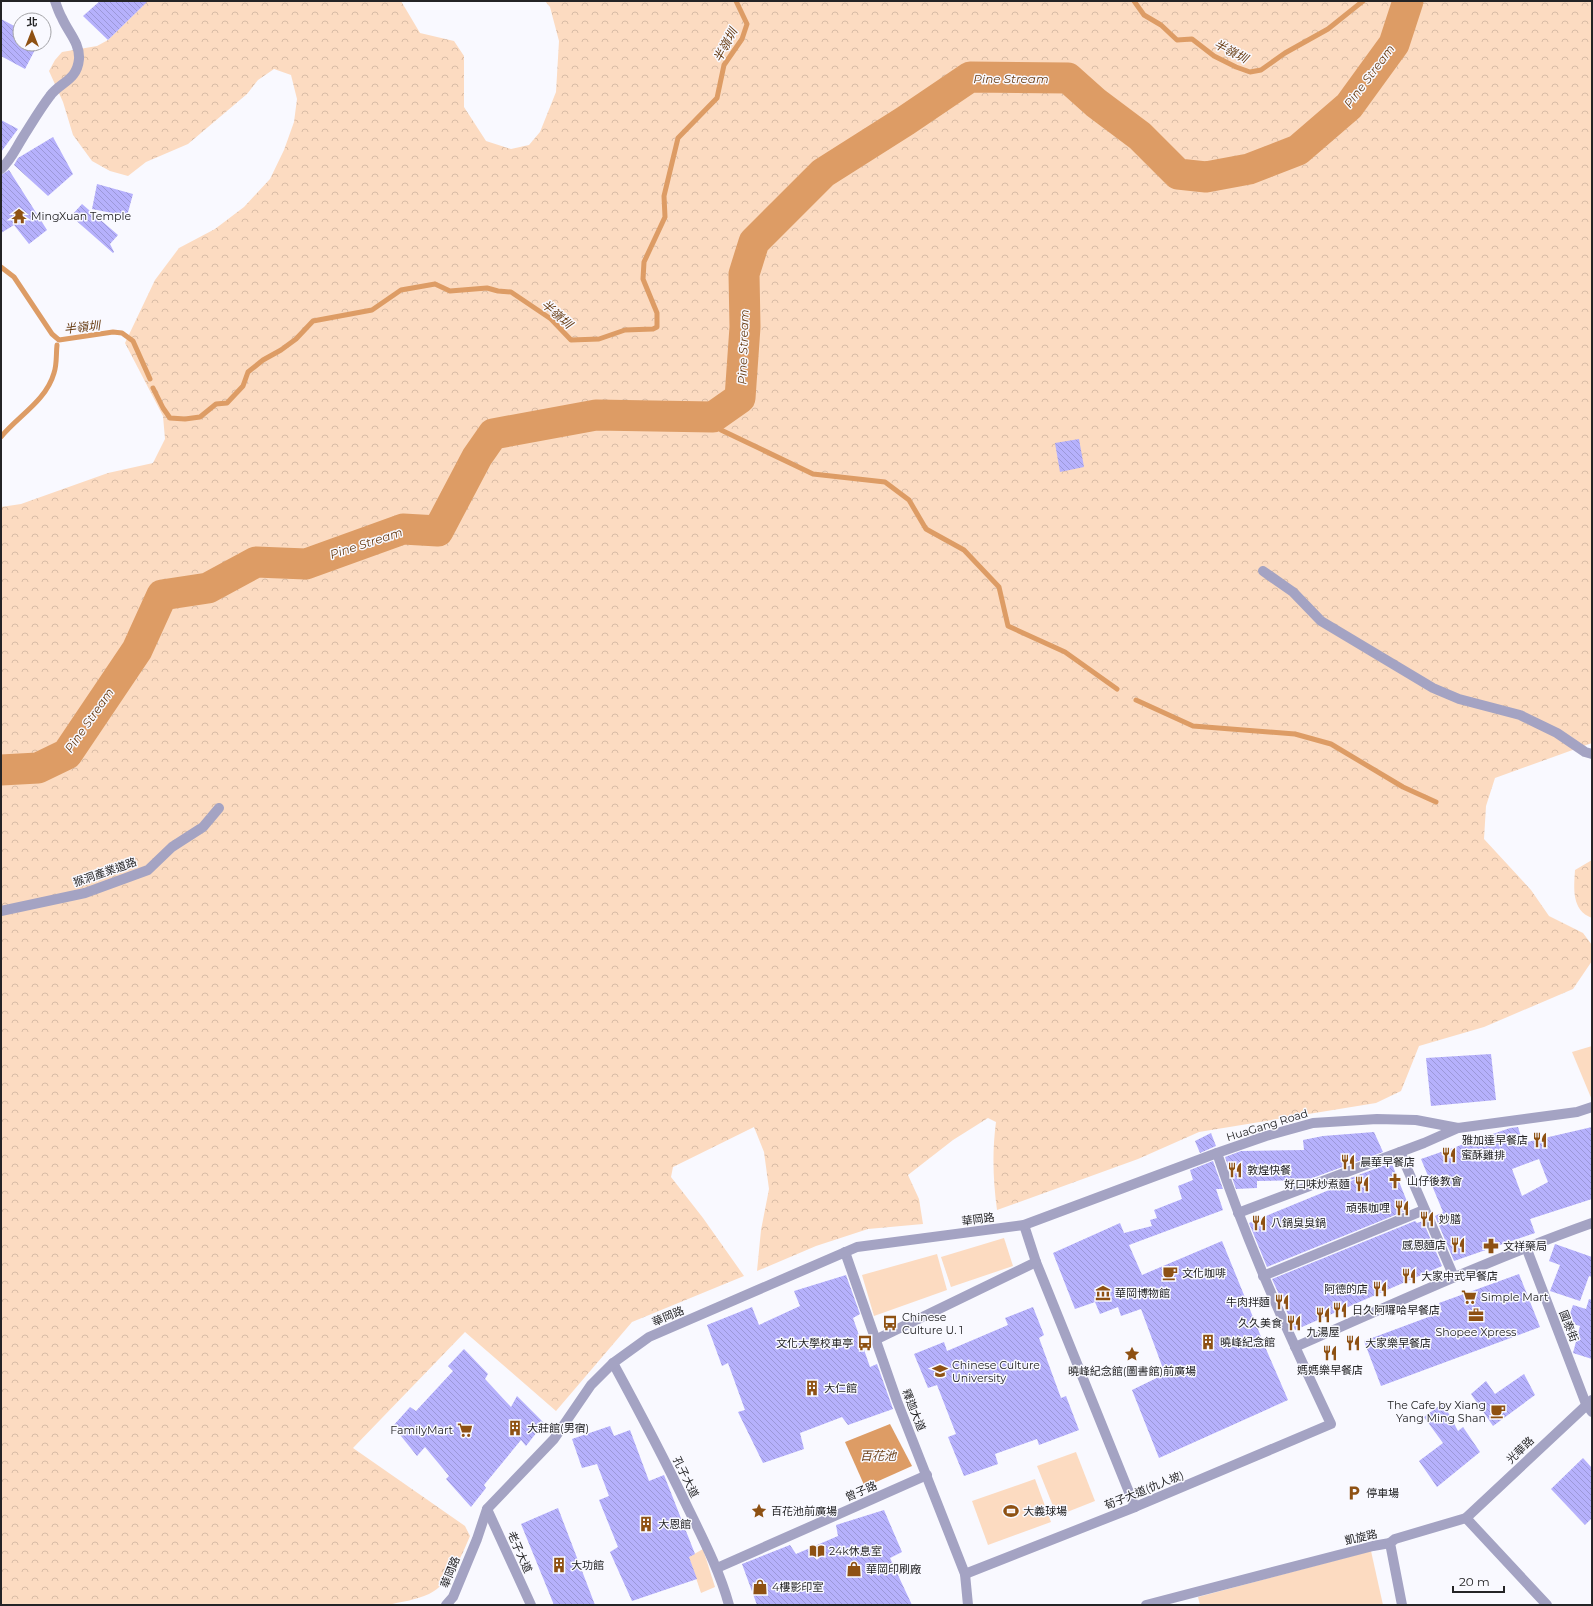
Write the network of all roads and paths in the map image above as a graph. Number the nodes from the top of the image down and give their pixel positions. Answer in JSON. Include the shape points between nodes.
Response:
{"nodes":[{"id":1,"x":55,"y":1,"type":"edge"},
{"id":2,"x":1,"y":169,"type":"edge"},
{"id":3,"x":1263,"y":571,"type":"dead end"},
{"id":4,"x":1592,"y":754,"type":"edge"},
{"id":5,"x":219,"y":808,"type":"dead end"},
{"id":6,"x":1,"y":911,"type":"edge"},
{"id":7,"x":1592,"y":1107,"type":"edge"},
{"id":8,"x":1458,"y":1128,"type":"junction"},
{"id":9,"x":1400,"y":1152,"type":"junction"},
{"id":10,"x":1217,"y":1153,"type":"junction"},
{"id":11,"x":1424,"y":1210,"type":"junction"},
{"id":12,"x":1238,"y":1213,"type":"junction"},
{"id":13,"x":1592,"y":1223,"type":"edge"},
{"id":14,"x":1024,"y":1225,"type":"junction"},
{"id":15,"x":1526,"y":1247,"type":"junction"},
{"id":16,"x":845,"y":1252,"type":"junction"},
{"id":17,"x":1036,"y":1262,"type":"junction"},
{"id":18,"x":1263,"y":1276,"type":"junction"},
{"id":19,"x":1454,"y":1277,"type":"junction"},
{"id":20,"x":875,"y":1340,"type":"junction"},
{"id":21,"x":1294,"y":1347,"type":"junction"},
{"id":22,"x":613,"y":1363,"type":"junction"},
{"id":23,"x":1590,"y":1405,"type":"edge"},
{"id":24,"x":1331,"y":1424,"type":"joint"},
{"id":25,"x":927,"y":1475,"type":"junction"},
{"id":26,"x":1135,"y":1507,"type":"junction"},
{"id":27,"x":487,"y":1509,"type":"junction"},
{"id":28,"x":1466,"y":1518,"type":"junction"},
{"id":29,"x":1390,"y":1543,"type":"junction"},
{"id":30,"x":717,"y":1568,"type":"junction"},
{"id":31,"x":965,"y":1574,"type":"junction"},
{"id":32,"x":446,"y":1605,"type":"edge"},
{"id":33,"x":531,"y":1605,"type":"edge"},
{"id":34,"x":729,"y":1605,"type":"edge"},
{"id":35,"x":968,"y":1605,"type":"edge"},
{"id":36,"x":1146,"y":1605,"type":"edge"},
{"id":37,"x":1402,"y":1605,"type":"edge"},
{"id":38,"x":1547,"y":1605,"type":"edge"}],
"edges":[{"from":1,"to":2,"type":"street","via":[[78,46],[79,60],[76,72],[69,81],[54,90],[43,104],[9,163]]},
{"from":3,"to":4,"type":"street","via":[[1293,592],[1321,620],[1433,688],[1459,699],[1520,715]]},
{"from":5,"to":6,"type":"street","name":"猴洞產業道路","via":[[203,827],[172,847],[148,870],[85,893]]},
{"from":7,"to":8,"type":"street","name":"HuaGang Road","via":[[1577,1112]]},
{"from":8,"to":9,"type":"street"},
{"from":8,"to":10,"type":"street","name":"HuaGang Road","via":[[1416,1120],[1378,1119],[1313,1123]]},
{"from":9,"to":11,"type":"street"},
{"from":9,"to":12,"type":"street"},
{"from":10,"to":12,"type":"street","name":"HuaGang Road"},
{"from":10,"to":14,"type":"street","name":"華岡路"},
{"from":11,"to":18,"type":"street"},
{"from":11,"to":19,"type":"street"},
{"from":12,"to":18,"type":"street","name":"HuaGang Road"},
{"from":13,"to":15,"type":"street"},
{"from":14,"to":16,"type":"street","name":"華岡路","via":[[857,1247]]},
{"from":14,"to":17,"type":"street"},
{"from":15,"to":19,"type":"street"},
{"from":15,"to":23,"type":"street","name":"國泰街"},
{"from":16,"to":20,"type":"street","name":"釋迦大道"},
{"from":16,"to":22,"type":"street","name":"華岡路","via":[[648,1337]]},
{"from":17,"to":20,"type":"street"},
{"from":17,"to":26,"type":"street"},
{"from":18,"to":21,"type":"street","name":"HuaGang Road"},
{"from":19,"to":21,"type":"street"},
{"from":20,"to":25,"type":"street","name":"釋迦大道"},
{"from":21,"to":24,"type":"street","name":"HuaGang Road"},
{"from":22,"to":27,"type":"street","name":"華岡路","via":[[591,1385],[542,1453]]},
{"from":22,"to":30,"type":"street","name":"孔子大道","via":[[657,1445]]},
{"from":23,"to":28,"type":"street","name":"光華路"},
{"from":24,"to":26,"type":"street","name":"荀子大道(仇人坡)"},
{"from":25,"to":30,"type":"street","name":"曾子路"},
{"from":25,"to":31,"type":"street","name":"釋迦大道"},
{"from":26,"to":31,"type":"street","name":"荀子大道(仇人坡)"},
{"from":27,"to":32,"type":"street","name":"華岡路","via":[[453,1597]]},
{"from":27,"to":33,"type":"street","name":"老子大道"},
{"from":28,"to":29,"type":"street","name":"凱旋路","via":[[1395,1539]]},
{"from":28,"to":38,"type":"street"},
{"from":29,"to":36,"type":"street","name":"凱旋路"},
{"from":29,"to":37,"type":"street"},
{"from":30,"to":34,"type":"street","name":"孔子大道"},
{"from":31,"to":35,"type":"street","name":"釋迦大道"}]}
